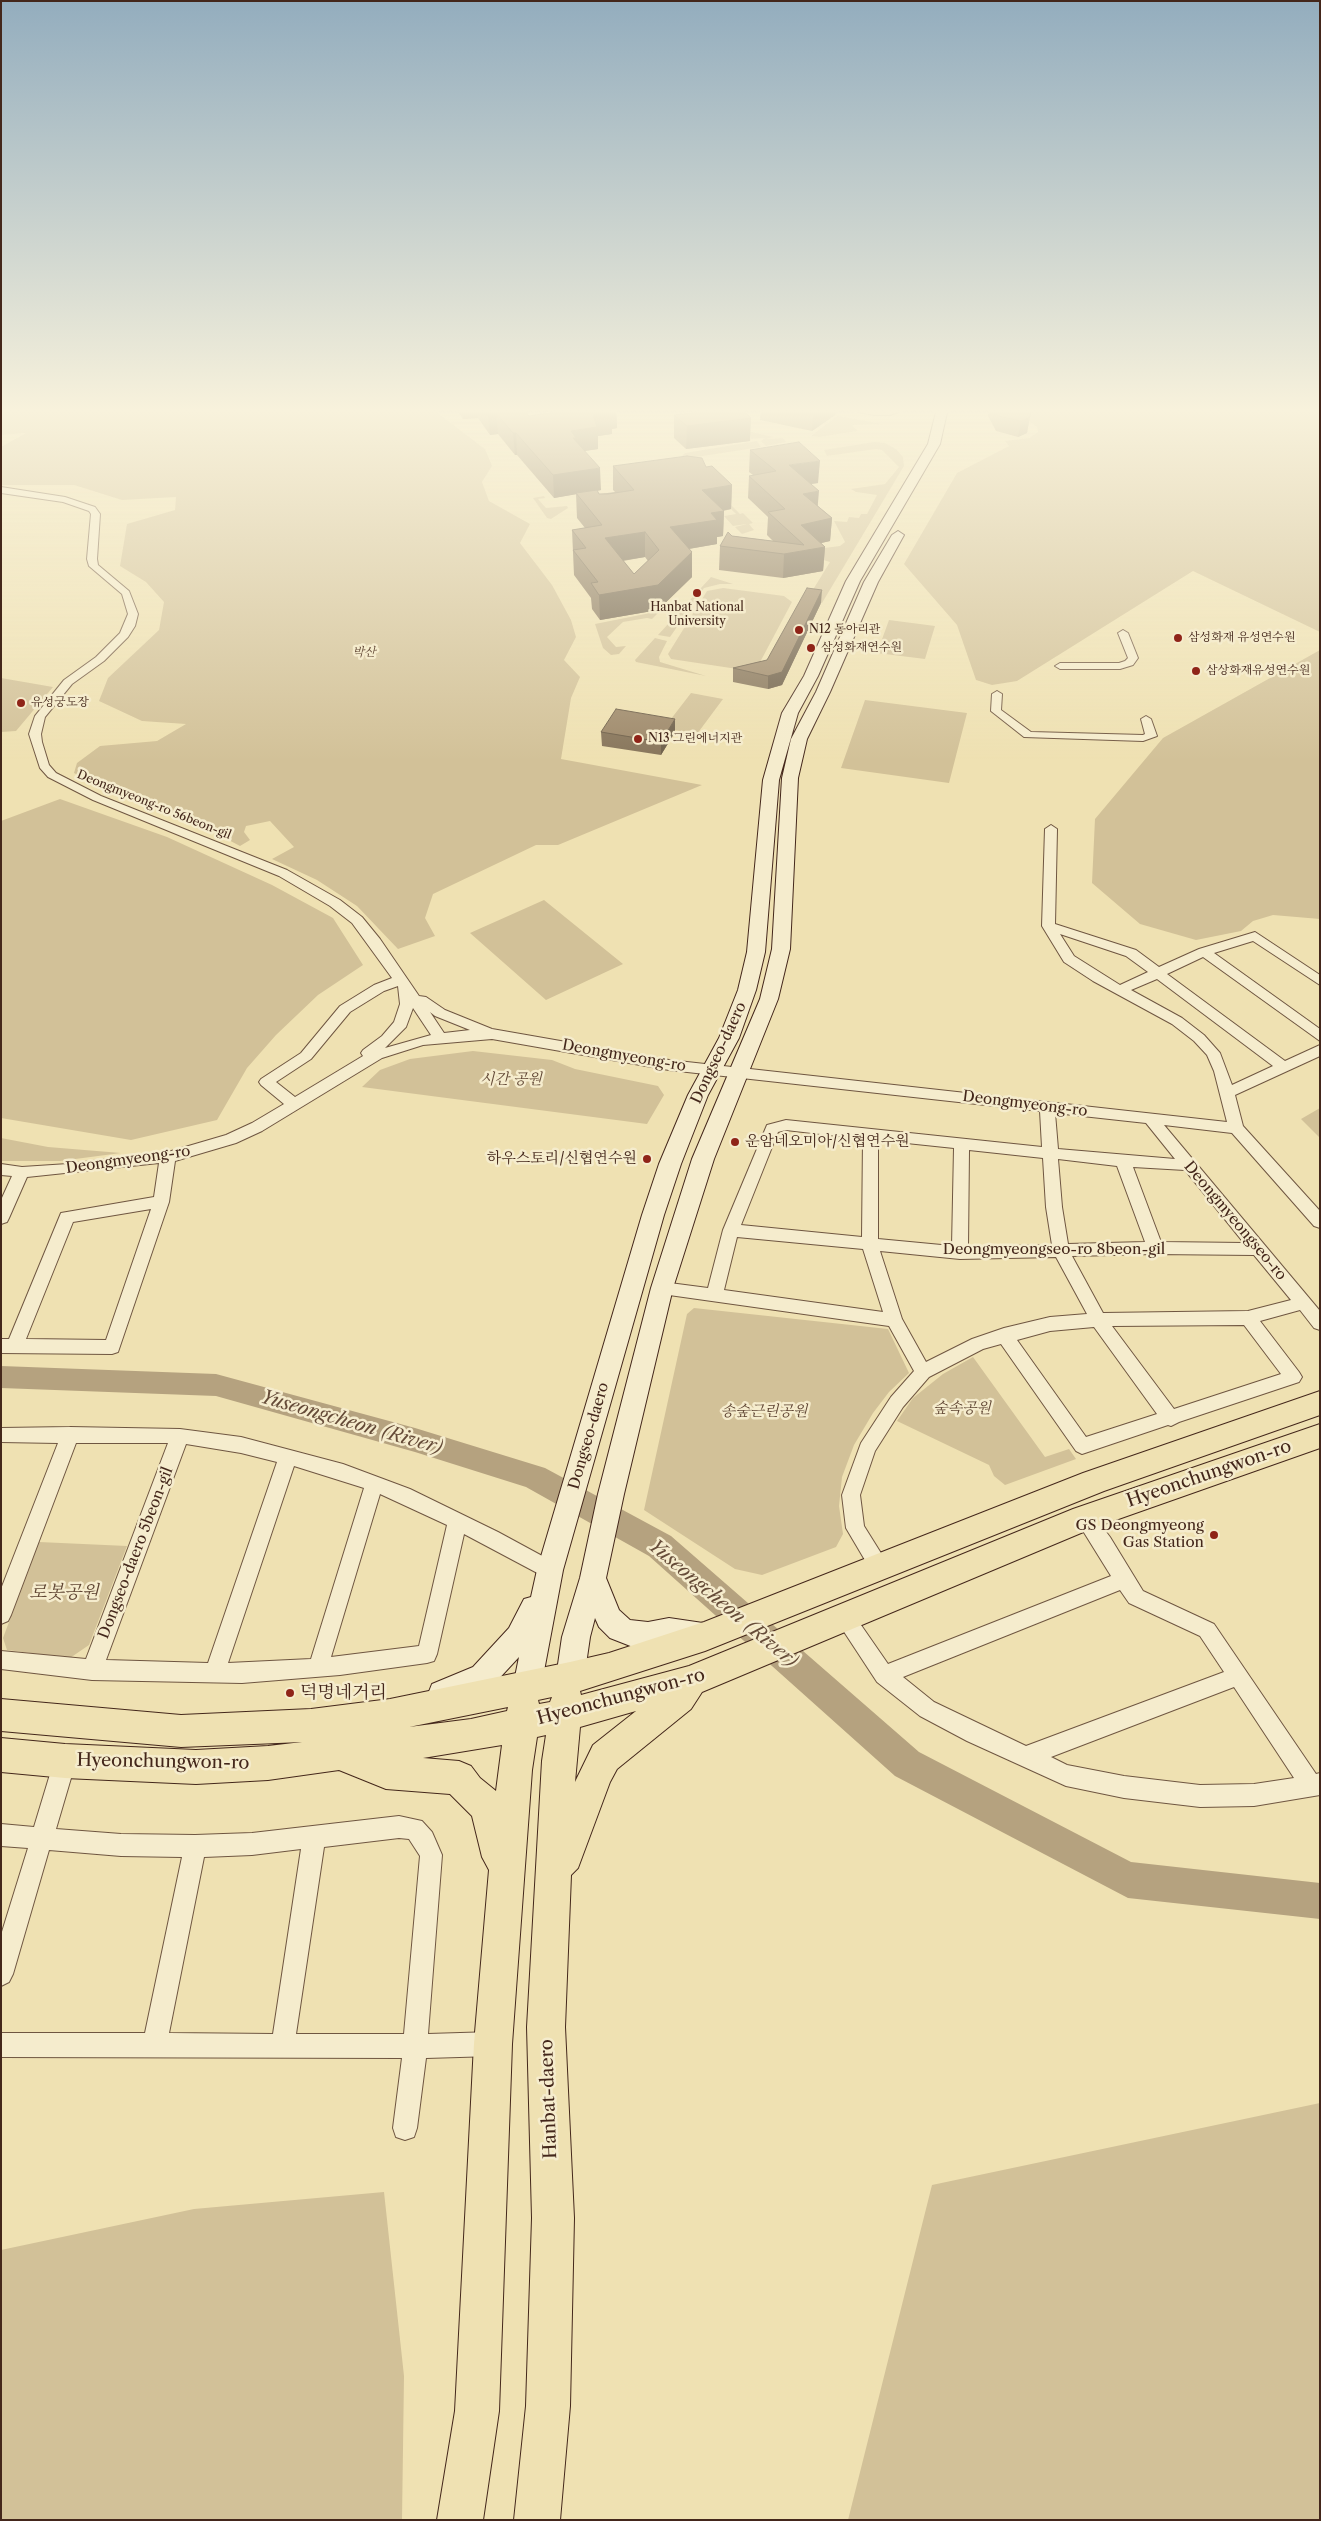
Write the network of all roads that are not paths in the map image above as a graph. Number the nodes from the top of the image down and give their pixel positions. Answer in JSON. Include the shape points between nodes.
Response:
{"nodes":[{"id":1,"x":95,"y":526,"type":"edge"},
{"id":2,"x":886,"y":526,"type":"edge"},
{"id":3,"x":904,"y":526,"type":"edge"},
{"id":4,"x":1123,"y":633,"type":"dead end"},
{"id":5,"x":1060,"y":666,"type":"dead end"},
{"id":6,"x":997,"y":694,"type":"dead end"},
{"id":7,"x":1146,"y":719,"type":"dead end"},
{"id":8,"x":1051,"y":828,"type":"dead end"},
{"id":9,"x":1048,"y":926,"type":"junction"},
{"id":10,"x":1204,"y":952,"type":"junction"},
{"id":11,"x":1159,"y":972,"type":"junction"},
{"id":12,"x":1320,"y":981,"type":"edge"},
{"id":13,"x":403,"y":982,"type":"junction"},
{"id":14,"x":1120,"y":990,"type":"junction"},
{"id":15,"x":492,"y":1034,"type":"junction"},
{"id":16,"x":1320,"y":1036,"type":"edge"},
{"id":17,"x":440,"y":1038,"type":"junction"},
{"id":18,"x":1320,"y":1050,"type":"edge"},
{"id":19,"x":354,"y":1067,"type":"junction"},
{"id":20,"x":1284,"y":1068,"type":"junction"},
{"id":21,"x":713,"y":1069,"type":"junction"},
{"id":22,"x":740,"y":1072,"type":"junction"},
{"id":23,"x":1227,"y":1093,"type":"junction"},
{"id":24,"x":294,"y":1104,"type":"junction"},
{"id":25,"x":1047,"y":1106,"type":"junction"},
{"id":26,"x":1151,"y":1119,"type":"junction"},
{"id":27,"x":1236,"y":1128,"type":"junction"},
{"id":28,"x":871,"y":1134,"type":"junction"},
{"id":29,"x":962,"y":1145,"type":"junction"},
{"id":30,"x":1050,"y":1154,"type":"junction"},
{"id":31,"x":168,"y":1157,"type":"junction"},
{"id":32,"x":1123,"y":1161,"type":"junction"},
{"id":33,"x":1187,"y":1165,"type":"junction"},
{"id":34,"x":1,"y":1169,"type":"edge"},
{"id":35,"x":22,"y":1172,"type":"junction"},
{"id":36,"x":161,"y":1202,"type":"junction"},
{"id":37,"x":1,"y":1218,"type":"edge"},
{"id":38,"x":1320,"y":1222,"type":"edge"},
{"id":39,"x":730,"y":1230,"type":"junction"},
{"id":40,"x":870,"y":1245,"type":"junction"},
{"id":41,"x":1154,"y":1248,"type":"junction"},
{"id":42,"x":1258,"y":1249,"type":"junction"},
{"id":43,"x":1061,"y":1251,"type":"junction"},
{"id":44,"x":960,"y":1253,"type":"junction"},
{"id":45,"x":662,"y":1288,"type":"junction"},
{"id":46,"x":714,"y":1295,"type":"junction"},
{"id":47,"x":1303,"y":1303,"type":"junction"},
{"id":48,"x":1248,"y":1318,"type":"junction"},
{"id":49,"x":894,"y":1320,"type":"junction"},
{"id":50,"x":1098,"y":1320,"type":"junction"},
{"id":51,"x":1320,"y":1323,"type":"edge"},
{"id":52,"x":1004,"y":1335,"type":"junction"},
{"id":53,"x":8,"y":1346,"type":"edge"},
{"id":54,"x":923,"y":1372,"type":"junction"},
{"id":55,"x":1320,"y":1403,"type":"edge"},
{"id":56,"x":1170,"y":1419,"type":"junction"},
{"id":57,"x":70,"y":1434,"type":"junction"},
{"id":58,"x":1,"y":1435,"type":"edge"},
{"id":59,"x":180,"y":1436,"type":"junction"},
{"id":60,"x":1320,"y":1436,"type":"edge"},
{"id":61,"x":288,"y":1456,"type":"junction"},
{"id":62,"x":374,"y":1484,"type":"junction"},
{"id":63,"x":1084,"y":1518,"type":"junction"},
{"id":64,"x":457,"y":1522,"type":"junction"},
{"id":65,"x":552,"y":1563,"type":"junction"},
{"id":66,"x":879,"y":1566,"type":"junction"},
{"id":67,"x":593,"y":1578,"type":"junction"},
{"id":68,"x":1124,"y":1580,"type":"junction"},
{"id":69,"x":1,"y":1615,"type":"edge"},
{"id":70,"x":831,"y":1624,"type":"junction"},
{"id":71,"x":705,"y":1636,"type":"junction"},
{"id":72,"x":1,"y":1660,"type":"edge"},
{"id":73,"x":318,"y":1668,"type":"junction"},
{"id":74,"x":92,"y":1670,"type":"junction"},
{"id":75,"x":215,"y":1673,"type":"junction"},
{"id":76,"x":884,"y":1675,"type":"junction"},
{"id":77,"x":1238,"y":1676,"type":"junction"},
{"id":78,"x":570,"y":1678,"type":"junction"},
{"id":79,"x":690,"y":1682,"type":"junction"},
{"id":80,"x":527,"y":1687,"type":"junction"},
{"id":81,"x":1,"y":1715,"type":"edge"},
{"id":82,"x":390,"y":1715,"type":"junction"},
{"id":83,"x":565,"y":1715,"type":"junction"},
{"id":84,"x":522,"y":1724,"type":"junction"},
{"id":85,"x":343,"y":1754,"type":"junction"},
{"id":86,"x":1,"y":1755,"type":"edge"},
{"id":87,"x":1025,"y":1757,"type":"junction"},
{"id":88,"x":65,"y":1761,"type":"junction"},
{"id":89,"x":1316,"y":1785,"type":"edge"},
{"id":90,"x":1,"y":1835,"type":"edge"},
{"id":91,"x":314,"y":1837,"type":"junction"},
{"id":92,"x":42,"y":1840,"type":"junction"},
{"id":93,"x":195,"y":1846,"type":"junction"},
{"id":94,"x":554,"y":1868,"type":"junction"},
{"id":95,"x":506,"y":1882,"type":"junction"},
{"id":96,"x":1,"y":1974,"type":"edge"},
{"id":97,"x":283,"y":2044,"type":"junction"},
{"id":98,"x":493,"y":2044,"type":"junction"},
{"id":99,"x":1,"y":2045,"type":"edge"},
{"id":100,"x":154,"y":2046,"type":"junction"},
{"id":101,"x":415,"y":2046,"type":"junction"},
{"id":102,"x":405,"y":2128,"type":"dead end"},
{"id":103,"x":460,"y":2520,"type":"edge"},
{"id":104,"x":538,"y":2520,"type":"edge"}],
"edges":[{"from":1,"to":13,"type":"street","name":"Deongmyeong-ro 56beon-gil","via":[[94,566],[126,593],[133,614],[124,635],[100,659],[68,682],[40,716],[36,742],[44,766],[52,775],[97,798],[196,836],[307,885],[357,920]]},
{"from":2,"to":21,"type":"street","name":"Dongseo-daero","via":[[853,581],[811,676],[790,713],[771,780],[756,952],[738,1017]]},
{"from":3,"to":22,"type":"street","name":"Dongseo-daero","via":[[871,582],[799,739],[790,778],[781,949],[770,999]]},
{"from":4,"to":5,"type":"street","via":[[1132,658],[1128,664]]},
{"from":6,"to":7,"type":"street","via":[[996,711],[1028,735],[1144,738],[1151,736]]},
{"from":8,"to":9,"type":"street"},
{"from":9,"to":11,"type":"street","via":[[1117,947]]},
{"from":9,"to":14,"type":"street","via":[[1070,959]]},
{"from":10,"to":11,"type":"street"},
{"from":10,"to":12,"type":"street","via":[[1255,936]]},
{"from":10,"to":16,"type":"street"},
{"from":11,"to":14,"type":"street"},
{"from":11,"to":20,"type":"street"},
{"from":13,"to":15,"type":"street","via":[[440,1013]]},
{"from":13,"to":17,"type":"street","name":"Deongmyeong-ro 56beon-gil"},
{"from":13,"to":19,"type":"street","via":[[407,1004],[402,1024]]},
{"from":13,"to":24,"type":"street","via":[[379,988],[345,1009],[306,1056],[266,1082]]},
{"from":14,"to":23,"type":"street","via":[[1178,1021],[1199,1038],[1213,1053],[1222,1071]]},
{"from":15,"to":17,"type":"street","name":"Deongmyeong-ro"},
{"from":15,"to":21,"type":"street","name":"Deongmyeong-ro","via":[[669,1065]]},
{"from":17,"to":19,"type":"street","name":"Deongmyeong-ro","via":[[400,1047]]},
{"from":18,"to":20,"type":"street"},
{"from":19,"to":24,"type":"street","name":"Deongmyeong-ro"},
{"from":20,"to":23,"type":"street"},
{"from":21,"to":22,"type":"street","name":"Deongmyeong-ro"},
{"from":21,"to":65,"type":"street","name":"Dongseo-daero","via":[[698,1095],[664,1181]]},
{"from":22,"to":25,"type":"street","name":"Deongmyeong-ro"},
{"from":22,"to":45,"type":"street","name":"Dongseo-daero","via":[[703,1159]]},
{"from":23,"to":27,"type":"street"},
{"from":24,"to":31,"type":"street","name":"Deongmyeong-ro","via":[[230,1139]]},
{"from":25,"to":26,"type":"street","name":"Deongmyeong-ro"},
{"from":25,"to":30,"type":"street"},
{"from":26,"to":27,"type":"street","name":"Deongmyeong-ro"},
{"from":26,"to":33,"type":"street","name":"Deongmyeongseo-ro"},
{"from":27,"to":38,"type":"street"},
{"from":28,"to":29,"type":"street"},
{"from":28,"to":39,"type":"street","via":[[786,1124],[772,1129]]},
{"from":28,"to":40,"type":"street"},
{"from":29,"to":30,"type":"street"},
{"from":29,"to":44,"type":"street"},
{"from":30,"to":32,"type":"street"},
{"from":30,"to":43,"type":"street"},
{"from":31,"to":35,"type":"street","name":"Deongmyeong-ro"},
{"from":31,"to":36,"type":"street"},
{"from":32,"to":33,"type":"street"},
{"from":32,"to":41,"type":"street"},
{"from":33,"to":42,"type":"street","name":"Deongmyeongseo-ro"},
{"from":34,"to":35,"type":"street","name":"Deongmyeong-ro"},
{"from":35,"to":37,"type":"street"},
{"from":36,"to":53,"type":"street","via":[[67,1217]]},
{"from":36,"to":53,"type":"street","via":[[112,1347]]},
{"from":39,"to":40,"type":"street","name":"Deongmyeongseo-ro 8beon-gil"},
{"from":39,"to":46,"type":"street"},
{"from":40,"to":44,"type":"street","name":"Deongmyeongseo-ro 8beon-gil"},
{"from":40,"to":49,"type":"street"},
{"from":41,"to":42,"type":"street","name":"Deongmyeongseo-ro 8beon-gil"},
{"from":41,"to":43,"type":"street","name":"Deongmyeongseo-ro 8beon-gil"},
{"from":42,"to":47,"type":"street","name":"Deongmyeongseo-ro"},
{"from":43,"to":44,"type":"street","name":"Deongmyeongseo-ro 8beon-gil"},
{"from":43,"to":50,"type":"street"},
{"from":45,"to":46,"type":"street"},
{"from":45,"to":67,"type":"street","name":"Dongseo-daero"},
{"from":46,"to":49,"type":"street"},
{"from":47,"to":48,"type":"street"},
{"from":47,"to":51,"type":"street","name":"Deongmyeongseo-ro"},
{"from":48,"to":50,"type":"street"},
{"from":48,"to":56,"type":"street","via":[[1293,1377]]},
{"from":49,"to":54,"type":"street"},
{"from":50,"to":52,"type":"street","via":[[1050,1324]]},
{"from":50,"to":56,"type":"street"},
{"from":52,"to":54,"type":"street","via":[[949,1357]]},
{"from":52,"to":56,"type":"street","via":[[1082,1446]]},
{"from":54,"to":66,"type":"street","via":[[897,1402],[867,1448],[851,1494],[855,1528]]},
{"from":55,"to":66,"type":"main road","name":"Hyeonchungwon-ro","via":[[1094,1482]]},
{"from":57,"to":58,"type":"street"},
{"from":57,"to":59,"type":"street"},
{"from":57,"to":69,"type":"street"},
{"from":59,"to":61,"type":"street"},
{"from":59,"to":74,"type":"street","name":"Dongseo-daero 5beon-gil"},
{"from":60,"to":63,"type":"main road","name":"Hyeonchungwon-ro"},
{"from":61,"to":62,"type":"street"},
{"from":61,"to":75,"type":"street"},
{"from":62,"to":64,"type":"street"},
{"from":62,"to":73,"type":"street"},
{"from":63,"to":68,"type":"street"},
{"from":63,"to":70,"type":"main road","name":"Hyeonchungwon-ro"},
{"from":64,"to":65,"type":"street"},
{"from":64,"to":73,"type":"street","via":[[427,1654]]},
{"from":65,"to":80,"type":"street","name":"Dongseo-daero"},
{"from":65,"to":82,"type":"street","via":[[519,1637],[483,1676]]},
{"from":66,"to":71,"type":"main road","name":"Hyeonchungwon-ro"},
{"from":67,"to":71,"type":"street","via":[[609,1618],[620,1629],[633,1634],[669,1631]]},
{"from":67,"to":78,"type":"street","name":"Dongseo-daero","via":[[576,1637]]},
{"from":68,"to":76,"type":"street"},
{"from":68,"to":77,"type":"street","via":[[1136,1597],[1207,1630]]},
{"from":70,"to":76,"type":"street"},
{"from":70,"to":79,"type":"main road","name":"Hyeonchungwon-ro"},
{"from":71,"to":78,"type":"main road","name":"Hyeonchungwon-ro"},
{"from":72,"to":74,"type":"street"},
{"from":73,"to":75,"type":"street"},
{"from":74,"to":75,"type":"street"},
{"from":76,"to":87,"type":"street","via":[[927,1709]]},
{"from":77,"to":87,"type":"street"},
{"from":77,"to":89,"type":"street"},
{"from":78,"to":80,"type":"main road","name":"Hyeonchungwon-ro"},
{"from":78,"to":83,"type":"main road","name":"Hanbat-daero"},
{"from":79,"to":83,"type":"main road","name":"Hyeonchungwon-ro"},
{"from":79,"to":94,"type":"main road","via":[[679,1698],[605,1757],[565,1855]]},
{"from":80,"to":82,"type":"main road","name":"Hyeonchungwon-ro"},
{"from":80,"to":84,"type":"main road"},
{"from":81,"to":82,"type":"main road","name":"Hyeonchungwon-ro","via":[[181,1731],[311,1725]]},
{"from":83,"to":84,"type":"main road","name":"Hyeonchungwon-ro"},
{"from":83,"to":94,"type":"main road","name":"Hanbat-daero","via":[[559,1761]]},
{"from":84,"to":85,"type":"main road","name":"Hyeonchungwon-ro"},
{"from":84,"to":95,"type":"main road"},
{"from":85,"to":88,"type":"main road","name":"Hyeonchungwon-ro","via":[[196,1767]]},
{"from":85,"to":95,"type":"main road","via":[[386,1772],[459,1778],[484,1804]]},
{"from":86,"to":88,"type":"main road","name":"Hyeonchungwon-ro"},
{"from":87,"to":89,"type":"street","via":[[1066,1775],[1124,1787],[1200,1796],[1254,1795]]},
{"from":88,"to":92,"type":"street"},
{"from":90,"to":92,"type":"street"},
{"from":91,"to":93,"type":"street"},
{"from":91,"to":97,"type":"street"},
{"from":91,"to":101,"type":"street","via":[[399,1827],[414,1829],[424,1840],[431,1855]]},
{"from":92,"to":93,"type":"street"},
{"from":92,"to":96,"type":"street"},
{"from":93,"to":100,"type":"street"},
{"from":94,"to":104,"type":"main road","name":"Hanbat-daero","via":[[546,2028],[553,2218],[548,2406]]},
{"from":95,"to":98,"type":"main road"},
{"from":97,"to":100,"type":"street"},
{"from":97,"to":101,"type":"street"},
{"from":98,"to":101,"type":"street"},
{"from":98,"to":103,"type":"main road","via":[[476,2411]]},
{"from":99,"to":100,"type":"street"},
{"from":101,"to":102,"type":"street"}]}
